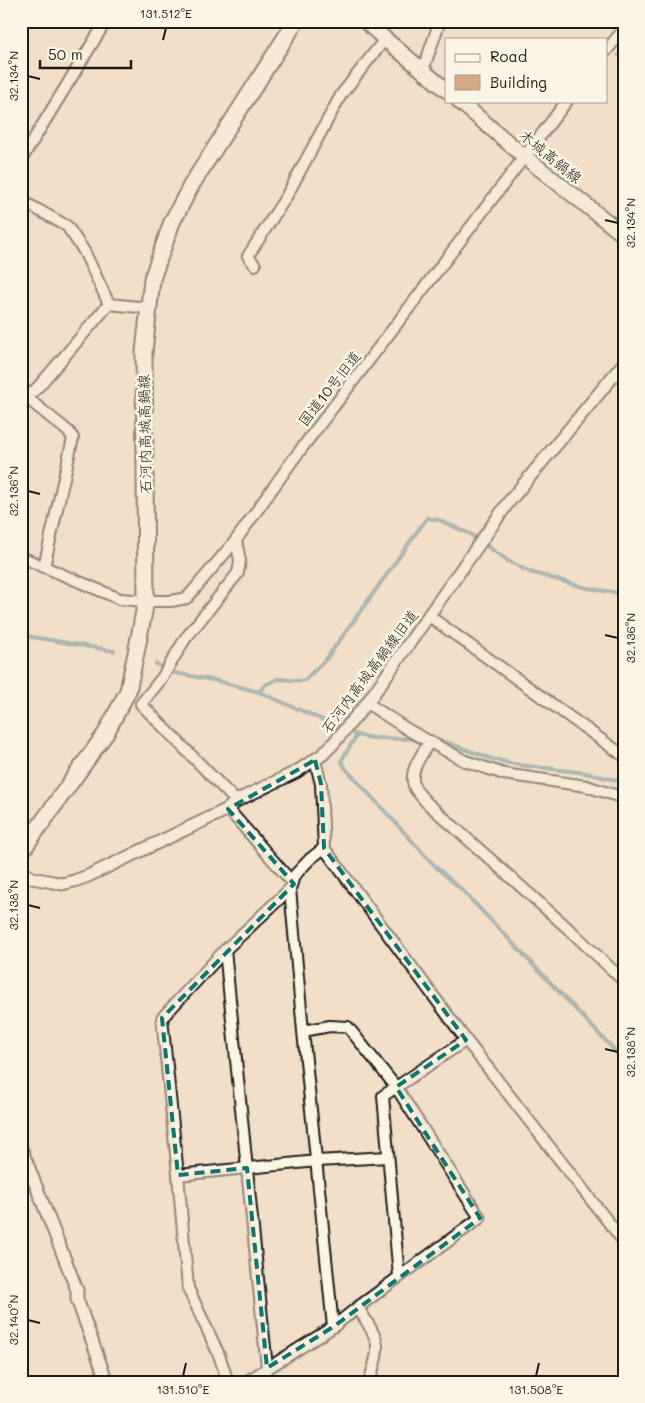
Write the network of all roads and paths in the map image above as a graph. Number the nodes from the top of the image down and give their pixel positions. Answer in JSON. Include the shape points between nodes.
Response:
{"nodes":[{"id":1,"x":106,"y":21,"type":"edge"},
{"id":2,"x":296,"y":21,"type":"edge"},
{"id":3,"x":365,"y":21,"type":"edge"},
{"id":4,"x":440,"y":21,"type":"edge"},
{"id":5,"x":624,"y":29,"type":"edge"},
{"id":6,"x":385,"y":39,"type":"junction"},
{"id":7,"x":608,"y":49,"type":"edge"},
{"id":8,"x":423,"y":70,"type":"junction"},
{"id":9,"x":445,"y":89,"type":"edge"},
{"id":10,"x":461,"y":102,"type":"edge"},
{"id":11,"x":567,"y":102,"type":"edge"},
{"id":12,"x":526,"y":156,"type":"junction"},
{"id":13,"x":21,"y":160,"type":"edge"},
{"id":14,"x":21,"y":202,"type":"edge"},
{"id":15,"x":624,"y":235,"type":"edge"},
{"id":16,"x":255,"y":264,"type":"dead end"},
{"id":17,"x":109,"y":304,"type":"junction"},
{"id":18,"x":149,"y":308,"type":"junction"},
{"id":19,"x":624,"y":363,"type":"edge"},
{"id":20,"x":236,"y":540,"type":"junction"},
{"id":21,"x":21,"y":557,"type":"edge"},
{"id":22,"x":44,"y":567,"type":"junction"},
{"id":23,"x":146,"y":601,"type":"junction"},
{"id":24,"x":428,"y":616,"type":"junction"},
{"id":25,"x":367,"y":703,"type":"junction"},
{"id":26,"x":430,"y":741,"type":"junction"},
{"id":27,"x":624,"y":756,"type":"edge"},
{"id":28,"x":316,"y":760,"type":"junction"},
{"id":29,"x":624,"y":798,"type":"edge"},
{"id":30,"x":232,"y":805,"type":"junction"},
{"id":31,"x":324,"y":848,"type":"junction"},
{"id":32,"x":21,"y":852,"type":"edge"},
{"id":33,"x":21,"y":871,"type":"edge"},
{"id":34,"x":291,"y":885,"type":"junction"},
{"id":35,"x":225,"y":950,"type":"junction"},
{"id":36,"x":624,"y":980,"type":"edge"},
{"id":37,"x":303,"y":1031,"type":"junction"},
{"id":38,"x":466,"y":1040,"type":"junction"},
{"id":39,"x":396,"y":1087,"type":"junction"},
{"id":40,"x":21,"y":1148,"type":"edge"},
{"id":41,"x":388,"y":1157,"type":"junction"},
{"id":42,"x":317,"y":1161,"type":"junction"},
{"id":43,"x":247,"y":1168,"type":"junction"},
{"id":44,"x":178,"y":1175,"type":"junction"},
{"id":45,"x":624,"y":1242,"type":"edge"},
{"id":46,"x":399,"y":1278,"type":"junction"},
{"id":47,"x":358,"y":1307,"type":"junction"},
{"id":48,"x":333,"y":1327,"type":"junction"},
{"id":49,"x":268,"y":1368,"type":"junction"},
{"id":50,"x":107,"y":1382,"type":"edge"},
{"id":51,"x":228,"y":1382,"type":"edge"},
{"id":52,"x":246,"y":1382,"type":"edge"},
{"id":53,"x":368,"y":1382,"type":"edge"}],
"edges":[{"from":1,"to":13,"type":"street"},
{"from":2,"to":18,"type":"main road","name":"石河内高城高鍋線","via":[[192,184],[172,222],[152,279]]},
{"from":3,"to":6,"type":"main road"},
{"from":4,"to":8,"type":"street"},
{"from":5,"to":7,"type":"street"},
{"from":6,"to":8,"type":"main road"},
{"from":6,"to":16,"type":"street","via":[[341,95],[286,197],[248,256]]},
{"from":8,"to":9,"type":"main road"},
{"from":10,"to":12,"type":"main road","name":"木城高鍋線"},
{"from":11,"to":12,"type":"street","name":"国道10号旧道"},
{"from":12,"to":15,"type":"main road","name":"木城高鍋線"},
{"from":12,"to":20,"type":"street","name":"国道10号旧道","via":[[292,461]]},
{"from":14,"to":17,"type":"street","via":[[67,226],[84,251]]},
{"from":17,"to":18,"type":"street"},
{"from":17,"to":22,"type":"street","via":[[27,398],[73,438]]},
{"from":18,"to":23,"type":"main road","name":"石河内高城高鍋線","via":[[144,352]]},
{"from":19,"to":24,"type":"street","name":"石河内高城高鍋線旧道","via":[[508,503]]},
{"from":20,"to":23,"type":"street","name":"国道10号旧道","via":[[187,598]]},
{"from":20,"to":30,"type":"street","via":[[240,561],[238,573],[185,640],[162,678],[141,704]]},
{"from":21,"to":22,"type":"street","name":"国道10号旧道"},
{"from":22,"to":23,"type":"street","name":"国道10号旧道","via":[[120,599]]},
{"from":23,"to":32,"type":"main road","name":"石河内高城高鍋線","via":[[128,691],[106,733]]},
{"from":24,"to":25,"type":"street","name":"石河内高城高鍋線旧道"},
{"from":24,"to":27,"type":"street"},
{"from":25,"to":26,"type":"street"},
{"from":25,"to":28,"type":"street","name":"石河内高城高鍋線旧道"},
{"from":26,"to":29,"type":"street","via":[[465,760],[504,774],[586,786]]},
{"from":26,"to":36,"type":"street","via":[[413,773],[413,781],[421,796]]},
{"from":28,"to":30,"type":"street","name":"石河内高城高鍋線旧道"},
{"from":28,"to":31,"type":"street","via":[[321,784]]},
{"from":30,"to":33,"type":"street","name":"石河内高城高鍋線旧道","via":[[74,881],[62,884],[32,878]]},
{"from":30,"to":34,"type":"street"},
{"from":31,"to":34,"type":"street","via":[[310,858],[294,876]]},
{"from":31,"to":38,"type":"street"},
{"from":34,"to":35,"type":"street"},
{"from":34,"to":37,"type":"street"},
{"from":35,"to":43,"type":"street"},
{"from":35,"to":44,"type":"street","via":[[162,1018]]},
{"from":37,"to":39,"type":"street","via":[[330,1026],[348,1027]]},
{"from":37,"to":42,"type":"street"},
{"from":38,"to":39,"type":"street"},
{"from":38,"to":45,"type":"street"},
{"from":39,"to":41,"type":"street","via":[[383,1096]]},
{"from":39,"to":46,"type":"street","via":[[480,1218]]},
{"from":40,"to":50,"type":"street","via":[[77,1290],[77,1299]]},
{"from":41,"to":42,"type":"street"},
{"from":41,"to":46,"type":"street"},
{"from":42,"to":43,"type":"street"},
{"from":42,"to":48,"type":"street"},
{"from":43,"to":44,"type":"street"},
{"from":43,"to":49,"type":"street"},
{"from":44,"to":51,"type":"street","via":[[188,1288]]},
{"from":46,"to":47,"type":"street"},
{"from":47,"to":48,"type":"street"},
{"from":47,"to":53,"type":"street","via":[[378,1345]]},
{"from":48,"to":49,"type":"street"},
{"from":49,"to":52,"type":"street"}]}
